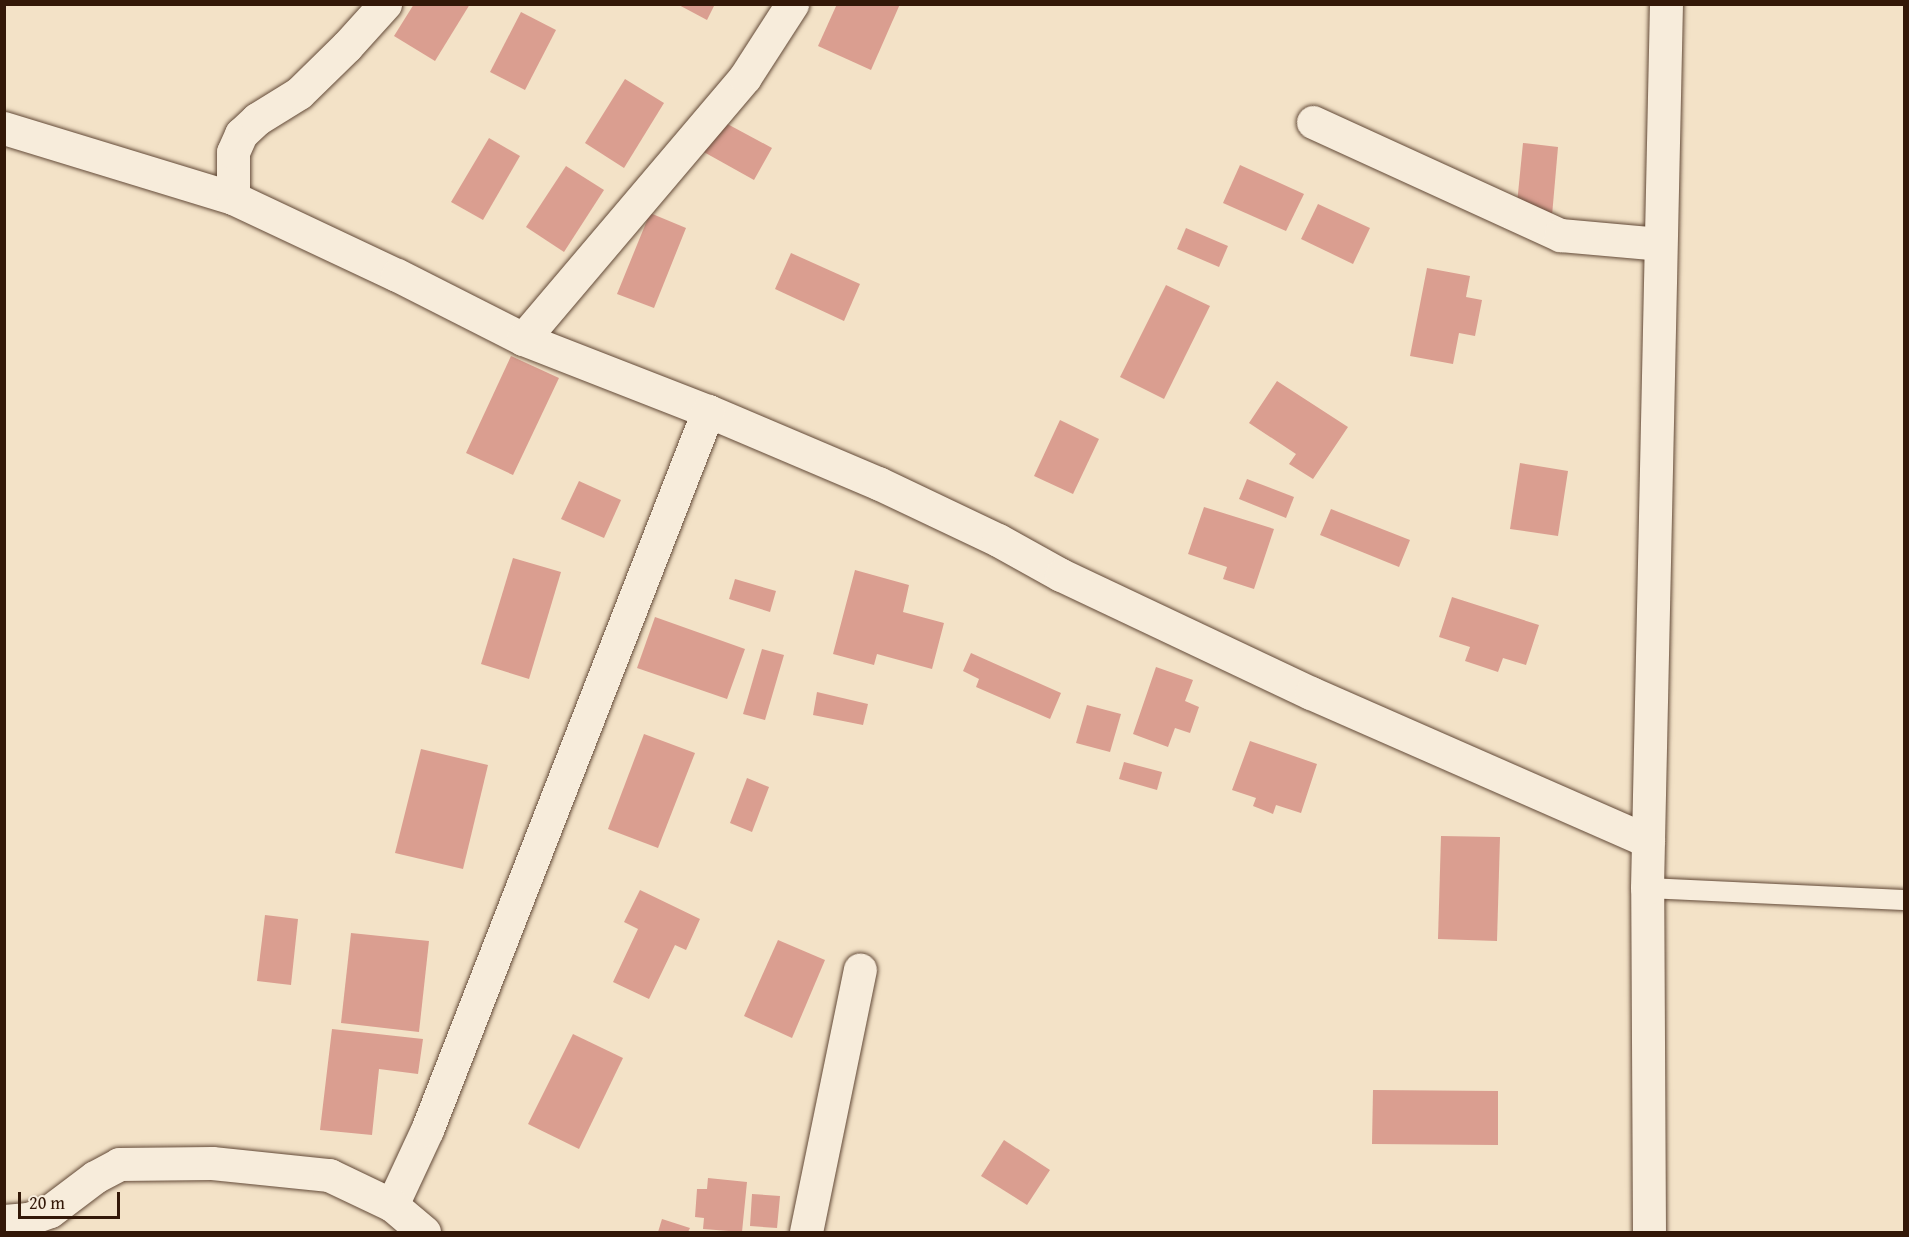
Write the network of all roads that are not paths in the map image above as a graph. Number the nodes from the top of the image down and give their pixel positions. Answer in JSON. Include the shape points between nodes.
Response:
{"nodes":[{"id":1,"x":385,"y":4,"type":"edge"},
{"id":2,"x":792,"y":4,"type":"edge"},
{"id":3,"x":1666,"y":4,"type":"edge"},
{"id":4,"x":1313,"y":122,"type":"dead end"},
{"id":5,"x":4,"y":128,"type":"edge"},
{"id":6,"x":233,"y":198,"type":"junction"},
{"id":7,"x":1660,"y":244,"type":"junction"},
{"id":8,"x":524,"y":339,"type":"junction"},
{"id":9,"x":708,"y":411,"type":"junction"},
{"id":10,"x":1648,"y":841,"type":"junction"},
{"id":11,"x":1647,"y":888,"type":"junction"},
{"id":12,"x":1905,"y":900,"type":"edge"},
{"id":13,"x":860,"y":970,"type":"dead end"},
{"id":14,"x":392,"y":1205,"type":"junction"},
{"id":15,"x":4,"y":1221,"type":"edge"},
{"id":16,"x":424,"y":1233,"type":"edge"},
{"id":17,"x":806,"y":1233,"type":"edge"},
{"id":18,"x":1649,"y":1233,"type":"edge"}],
"edges":[{"from":1,"to":6,"type":"street","via":[[299,93],[257,119],[241,134],[233,152]]},
{"from":2,"to":8,"type":"street","via":[[745,77]]},
{"from":3,"to":7,"type":"street"},
{"from":4,"to":7,"type":"street","via":[[1560,235]]},
{"from":5,"to":6,"type":"street"},
{"from":6,"to":8,"type":"street"},
{"from":7,"to":10,"type":"street"},
{"from":8,"to":9,"type":"street"},
{"from":9,"to":10,"type":"street","via":[[878,483],[1311,693]]},
{"from":9,"to":14,"type":"street","via":[[427,1130]]},
{"from":10,"to":11,"type":"street"},
{"from":11,"to":12,"type":"lane"},
{"from":11,"to":18,"type":"street"},
{"from":13,"to":17,"type":"street"},
{"from":14,"to":15,"type":"street","via":[[329,1175],[212,1162],[141,1162],[119,1164],[50,1210],[28,1219]]},
{"from":14,"to":16,"type":"street"}]}
